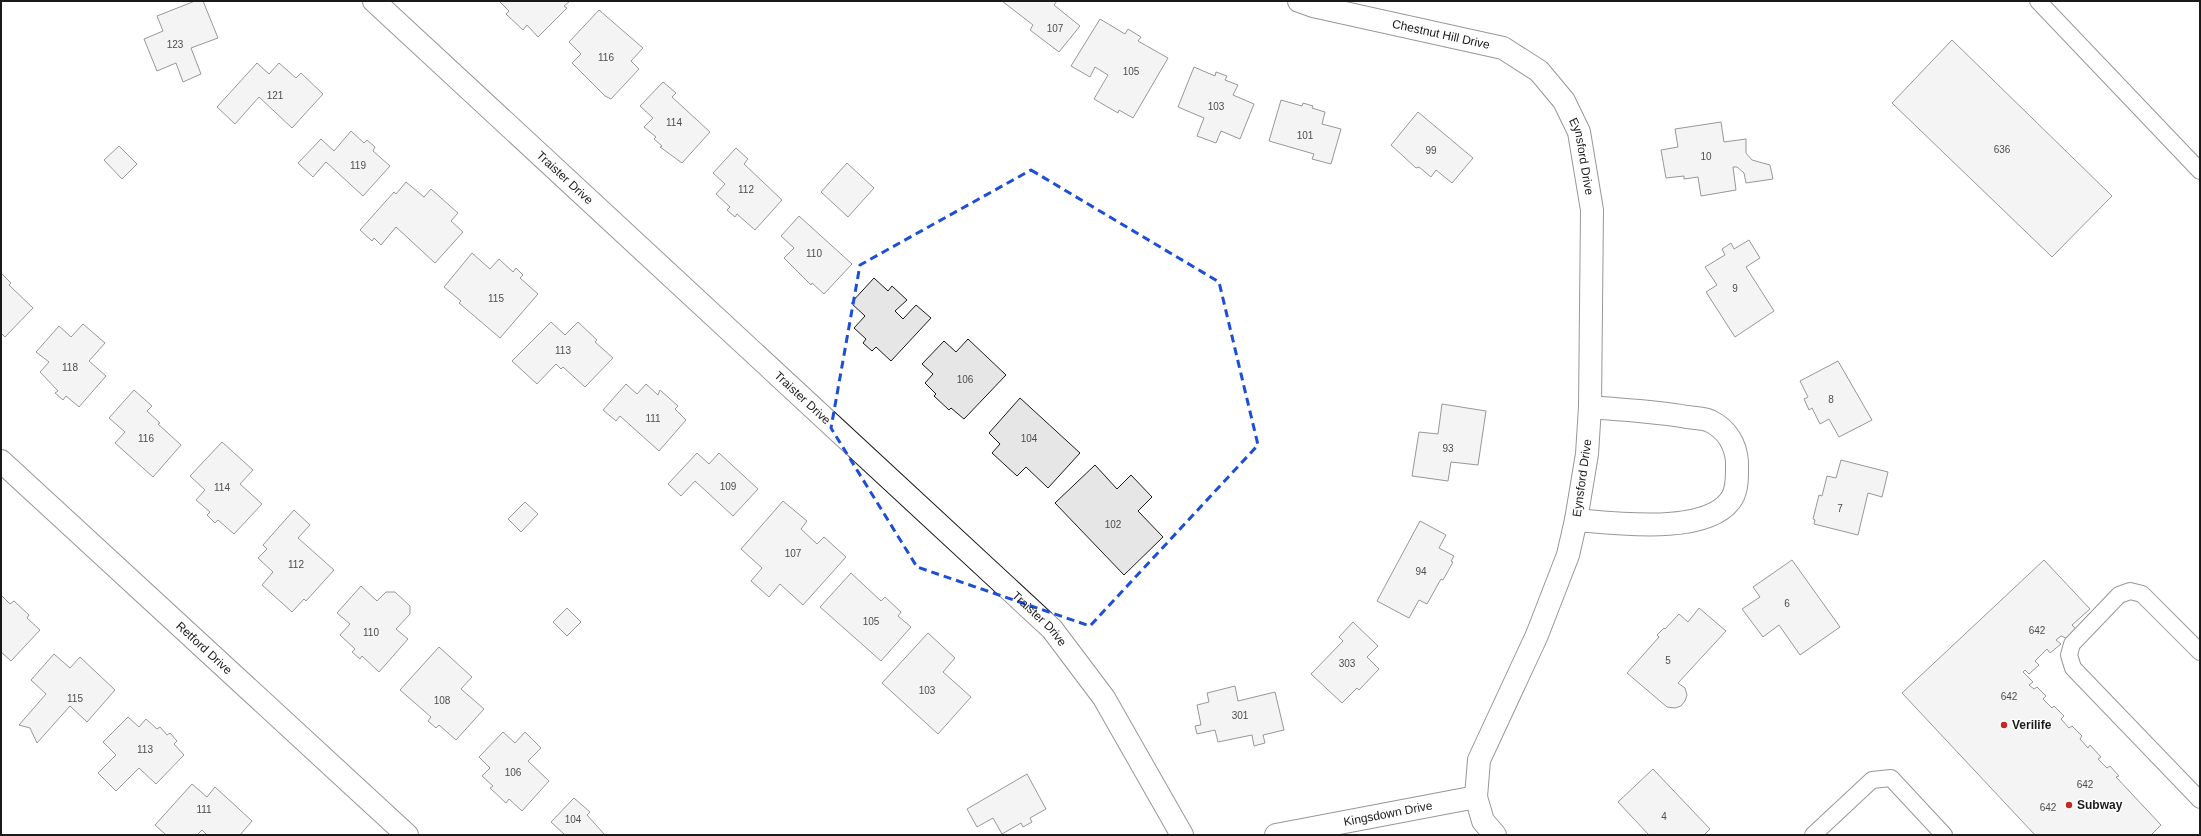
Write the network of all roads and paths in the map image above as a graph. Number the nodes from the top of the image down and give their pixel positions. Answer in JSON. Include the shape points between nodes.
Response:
{"nodes":[{"id":1,"x":374,"y":1,"type":"edge"},
{"id":2,"x":1299,"y":1,"type":"edge"},
{"id":3,"x":2038,"y":1,"type":"edge"},
{"id":4,"x":1564,"y":101,"type":"joint"},
{"id":5,"x":2200,"y":171,"type":"edge"},
{"id":6,"x":1590,"y":407,"type":"junction"},
{"id":7,"x":1,"y":461,"type":"edge"},
{"id":8,"x":1576,"y":520,"type":"junction"},
{"id":9,"x":2200,"y":652,"type":"edge"},
{"id":10,"x":1476,"y":797,"type":"junction"},
{"id":11,"x":2200,"y":800,"type":"edge"},
{"id":12,"x":407,"y":835,"type":"edge"},
{"id":13,"x":1182,"y":835,"type":"edge"},
{"id":14,"x":1276,"y":835,"type":"edge"},
{"id":15,"x":1495,"y":835,"type":"edge"},
{"id":16,"x":1813,"y":835,"type":"edge"},
{"id":17,"x":1944,"y":835,"type":"edge"}],
"edges":[{"from":1,"to":13,"type":"street","name":"Traister Drive","via":[[1052,629],[1104,698]]},
{"from":2,"to":4,"type":"street","name":"Chestnut Hill Drive","via":[[1504,48],[1539,71]]},
{"from":3,"to":5,"type":"lane"},
{"from":4,"to":6,"type":"street","name":"Eynsford Drive","via":[[1579,132],[1592,210]]},
{"from":6,"to":8,"type":"street","name":"Eynsford Drive","via":[[1587,454]]},
{"from":6,"to":8,"type":"street","via":[[1663,413],[1710,421],[1730,436],[1736,456],[1737,477],[1732,498],[1719,511],[1694,520],[1659,526]]},
{"from":7,"to":12,"type":"street","name":"Retford Drive"},
{"from":8,"to":10,"type":"street","name":"Eynsford Drive","via":[[1568,555],[1537,635],[1480,760]]},
{"from":9,"to":11,"type":"lane","via":[[2142,594],[2130,592],[2119,595],[2072,644],[2069,655],[2073,668]]},
{"from":10,"to":14,"type":"street","name":"Kingsdown Drive"},
{"from":10,"to":15,"type":"street","name":"Eynsford Drive","via":[[1483,821]]},
{"from":16,"to":17,"type":"lane","via":[[1872,780],[1891,778]]}]}
